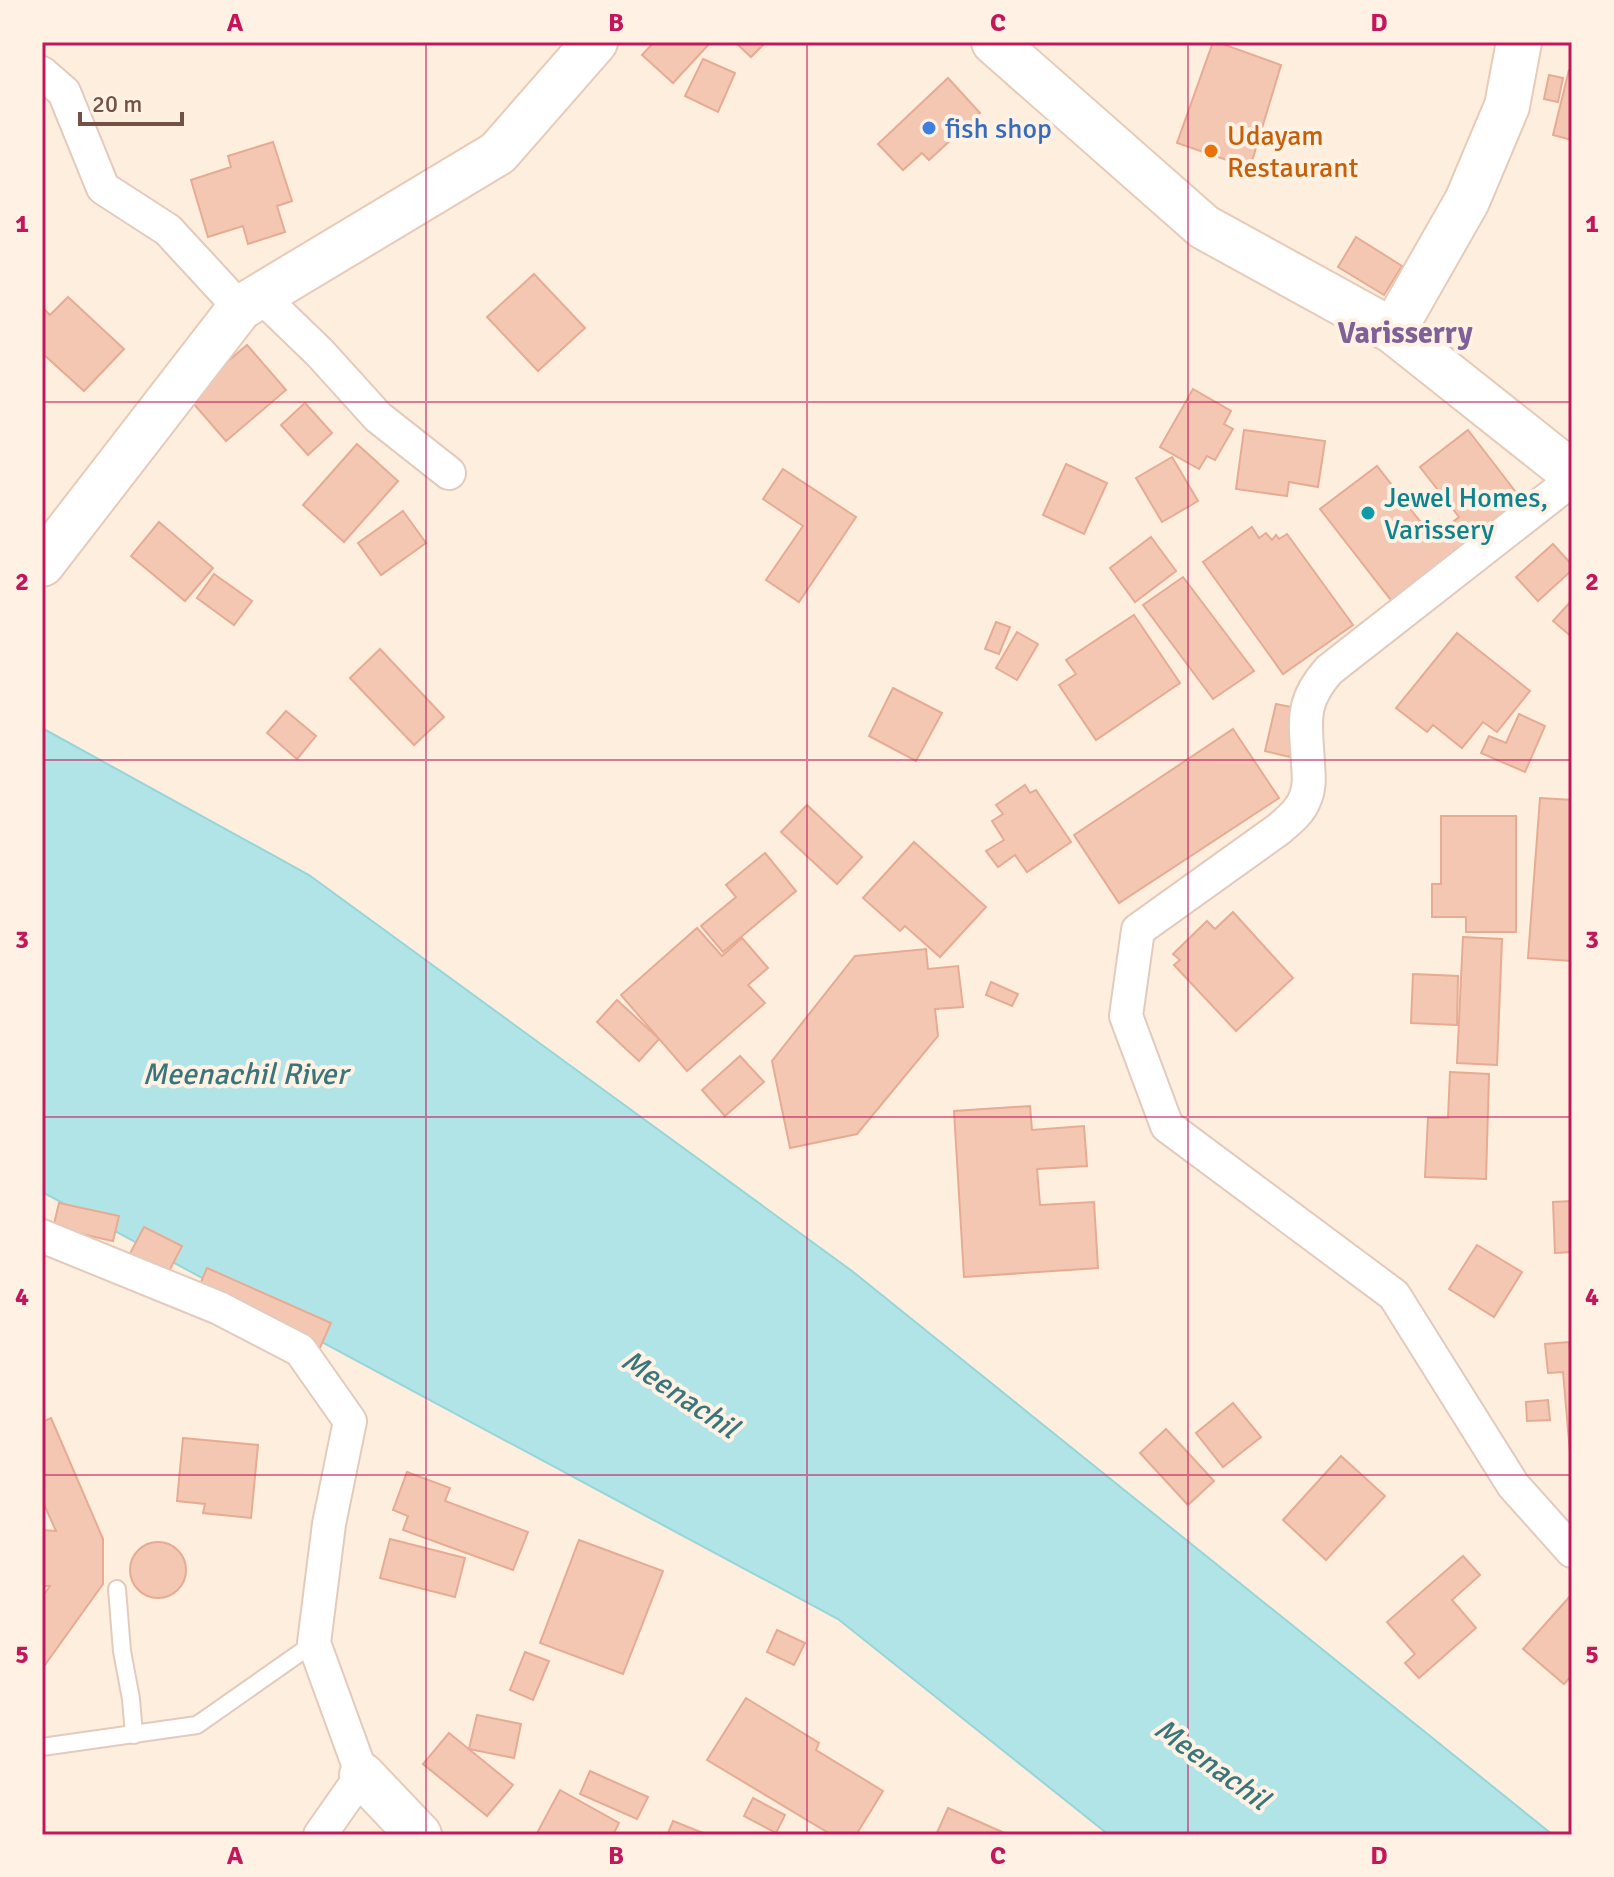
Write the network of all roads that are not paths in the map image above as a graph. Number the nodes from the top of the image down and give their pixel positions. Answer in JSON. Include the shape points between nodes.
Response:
{"nodes":[{"id":1,"x":595,"y":42,"type":"edge"},
{"id":2,"x":995,"y":42,"type":"edge"},
{"id":3,"x":1519,"y":42,"type":"edge"},
{"id":4,"x":42,"y":73,"type":"edge"},
{"id":5,"x":250,"y":302,"type":"junction"},
{"id":6,"x":1393,"y":331,"type":"junction"},
{"id":7,"x":449,"y":473,"type":"dead end"},
{"id":8,"x":1572,"y":473,"type":"edge"},
{"id":9,"x":1572,"y":480,"type":"edge"},
{"id":10,"x":42,"y":564,"type":"edge"},
{"id":11,"x":42,"y":1236,"type":"edge"},
{"id":12,"x":1572,"y":1551,"type":"edge"},
{"id":13,"x":117,"y":1589,"type":"dead end"},
{"id":14,"x":314,"y":1643,"type":"junction"},
{"id":15,"x":134,"y":1735,"type":"junction"},
{"id":16,"x":42,"y":1747,"type":"edge"},
{"id":17,"x":362,"y":1775,"type":"junction"},
{"id":18,"x":320,"y":1835,"type":"edge"},
{"id":19,"x":419,"y":1835,"type":"edge"}],
"edges":[{"from":1,"to":5,"type":"main road","via":[[498,153]]},
{"from":2,"to":6,"type":"main road","via":[[1204,227]]},
{"from":3,"to":6,"type":"main road","via":[[1507,106],[1467,201]]},
{"from":4,"to":5,"type":"street","via":[[64,92],[103,188],[168,230]]},
{"from":5,"to":7,"type":"street","via":[[320,353],[378,417]]},
{"from":5,"to":10,"type":"main road"},
{"from":6,"to":8,"type":"main road"},
{"from":9,"to":12,"type":"street","via":[[1317,683],[1306,712],[1309,788],[1303,805],[1279,829],[1138,930],[1126,1016],[1167,1126],[1394,1295],[1513,1485]]},
{"from":11,"to":14,"type":"street","via":[[219,1308],[300,1350],[350,1421],[329,1524]]},
{"from":13,"to":15,"type":"lane"},
{"from":14,"to":15,"type":"lane","via":[[197,1725]]},
{"from":14,"to":17,"type":"street"},
{"from":15,"to":16,"type":"lane"},
{"from":17,"to":18,"type":"street"},
{"from":17,"to":19,"type":"main road"}]}
